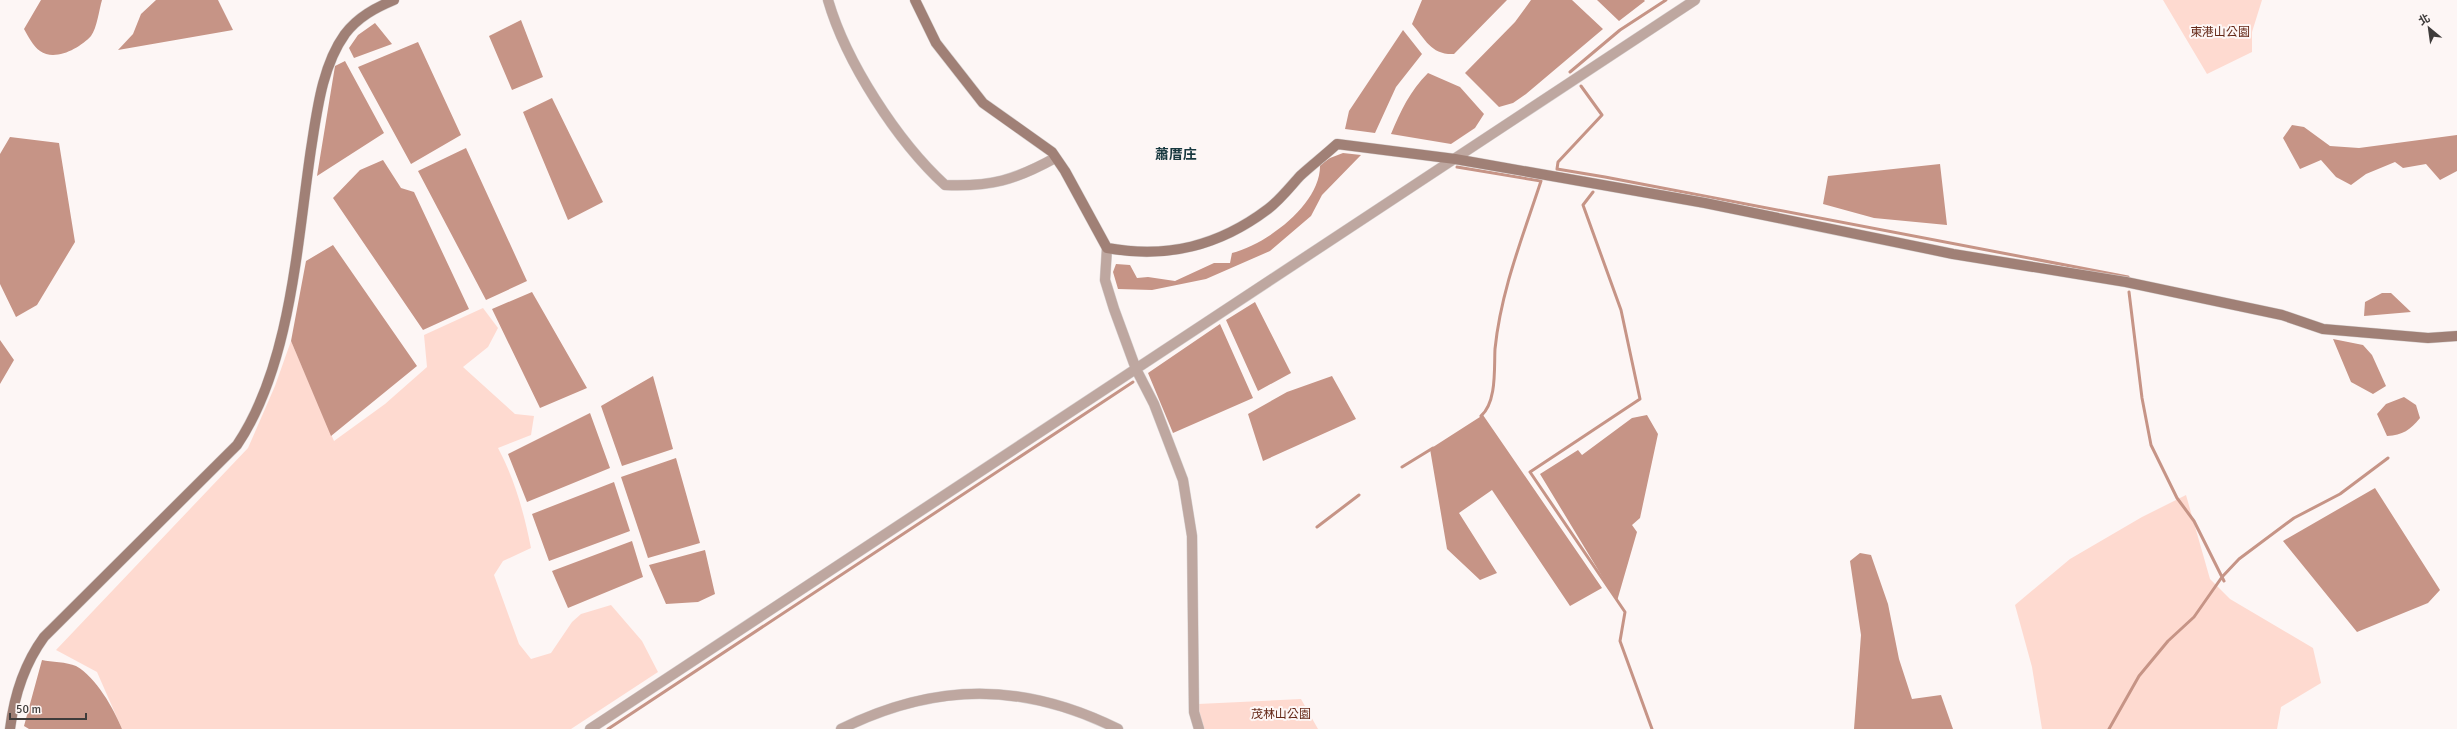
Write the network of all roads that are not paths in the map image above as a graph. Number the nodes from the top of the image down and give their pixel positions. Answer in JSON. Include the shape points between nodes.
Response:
{"nodes":[{"id":1,"x":394,"y":0,"type":"edge"},
{"id":2,"x":828,"y":0,"type":"edge"},
{"id":3,"x":915,"y":0,"type":"edge"},
{"id":4,"x":1695,"y":0,"type":"edge"},
{"id":5,"x":1055,"y":158,"type":"junction"},
{"id":6,"x":1455,"y":159,"type":"junction"},
{"id":7,"x":1107,"y":248,"type":"junction"},
{"id":8,"x":2457,"y":336,"type":"edge"},
{"id":9,"x":1136,"y":369,"type":"junction"},
{"id":10,"x":10,"y":729,"type":"edge"},
{"id":11,"x":590,"y":729,"type":"edge"},
{"id":12,"x":841,"y":729,"type":"edge"},
{"id":13,"x":1118,"y":729,"type":"edge"},
{"id":14,"x":1199,"y":729,"type":"edge"}],
"edges":[{"from":1,"to":10,"type":"street","via":[[371,10],[358,20],[345,34],[330,63],[314,132],[279,352],[249,427],[237,445],[44,637],[35,650],[20,686]]},
{"from":2,"to":5,"type":"street","via":[[855,64],[894,130],[945,185],[998,183],[1024,175]]},
{"from":3,"to":5,"type":"street","via":[[936,43],[983,103],[1052,152]]},
{"from":4,"to":6,"type":"street"},
{"from":5,"to":7,"type":"street","via":[[1065,170]]},
{"from":6,"to":7,"type":"street","via":[[1337,144],[1300,176],[1269,209],[1233,232],[1200,246],[1168,252],[1131,253]]},
{"from":6,"to":8,"type":"street","via":[[1705,203],[1953,254],[2126,282],[2282,315],[2322,329],[2428,338]]},
{"from":6,"to":9,"type":"street"},
{"from":7,"to":9,"type":"street","via":[[1105,280]]},
{"from":9,"to":11,"type":"street"},
{"from":9,"to":14,"type":"street","via":[[1154,404],[1183,480],[1192,536],[1194,712]]},
{"from":12,"to":13,"type":"street","via":[[874,712],[923,698],[969,693],[1016,695],[1063,705]]}]}
